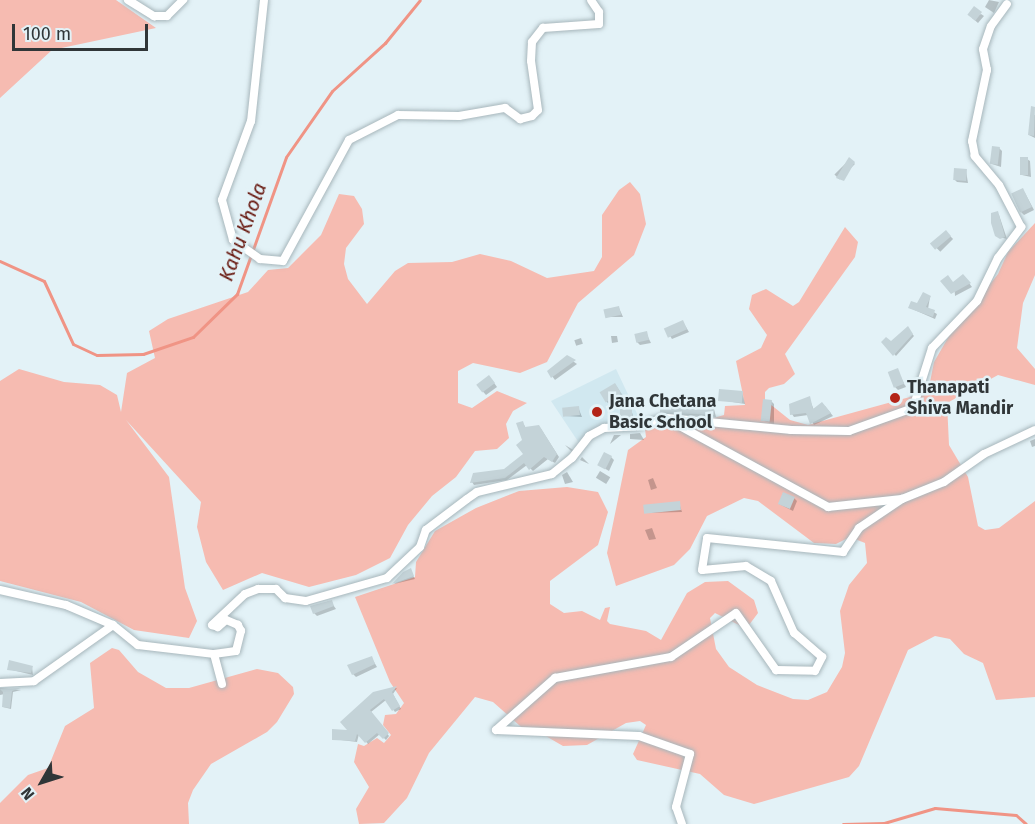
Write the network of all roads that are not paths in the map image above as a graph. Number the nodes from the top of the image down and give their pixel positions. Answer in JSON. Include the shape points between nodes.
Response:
{"nodes":[{"id":1,"x":128,"y":0,"type":"edge"},
{"id":2,"x":183,"y":0,"type":"edge"},
{"id":3,"x":264,"y":0,"type":"edge"},
{"id":4,"x":591,"y":0,"type":"edge"},
{"id":5,"x":1008,"y":4,"type":"dead end"},
{"id":6,"x":665,"y":418,"type":"junction"},
{"id":7,"x":1035,"y":430,"type":"edge"},
{"id":8,"x":902,"y":499,"type":"junction"},
{"id":9,"x":0,"y":591,"type":"edge"},
{"id":10,"x":112,"y":625,"type":"junction"},
{"id":11,"x":214,"y":654,"type":"junction"},
{"id":12,"x":0,"y":683,"type":"edge"},
{"id":13,"x":222,"y":684,"type":"dead end"},
{"id":14,"x":682,"y":824,"type":"edge"}],
"edges":[{"from":1,"to":2,"type":"street","via":[[153,16],[167,16]]},
{"from":3,"to":4,"type":"street","via":[[251,121],[222,200],[233,240],[260,259],[283,261],[349,140],[398,115],[459,116],[505,108],[520,119],[532,116],[538,110],[532,42],[543,28],[599,24],[599,12]]},
{"from":5,"to":6,"type":"street","via":[[991,26],[983,49],[987,70],[972,141],[975,156],[999,185],[1021,226],[998,258],[977,300],[932,348],[913,408],[849,431],[791,430],[688,417]]},
{"from":6,"to":8,"type":"street","via":[[828,507]]},
{"from":6,"to":11,"type":"street","via":[[638,426],[604,428],[589,436],[572,459],[552,474],[477,492],[426,530],[420,547],[387,578],[306,601],[285,598],[276,589],[245,594],[212,625],[218,627],[226,620],[238,625],[241,640],[236,651]]},
{"from":7,"to":8,"type":"street","via":[[984,454],[944,482]]},
{"from":8,"to":14,"type":"street","via":[[859,528],[843,552],[707,538],[702,570],[746,566],[771,581],[794,633],[822,657],[815,671],[776,670],[736,613],[671,657],[555,678],[496,730],[639,736],[690,754],[676,807]]},
{"from":9,"to":10,"type":"street","via":[[66,604]]},
{"from":10,"to":11,"type":"street","via":[[138,645]]},
{"from":10,"to":12,"type":"street","via":[[39,678],[24,684]]},
{"from":11,"to":13,"type":"street"}]}
